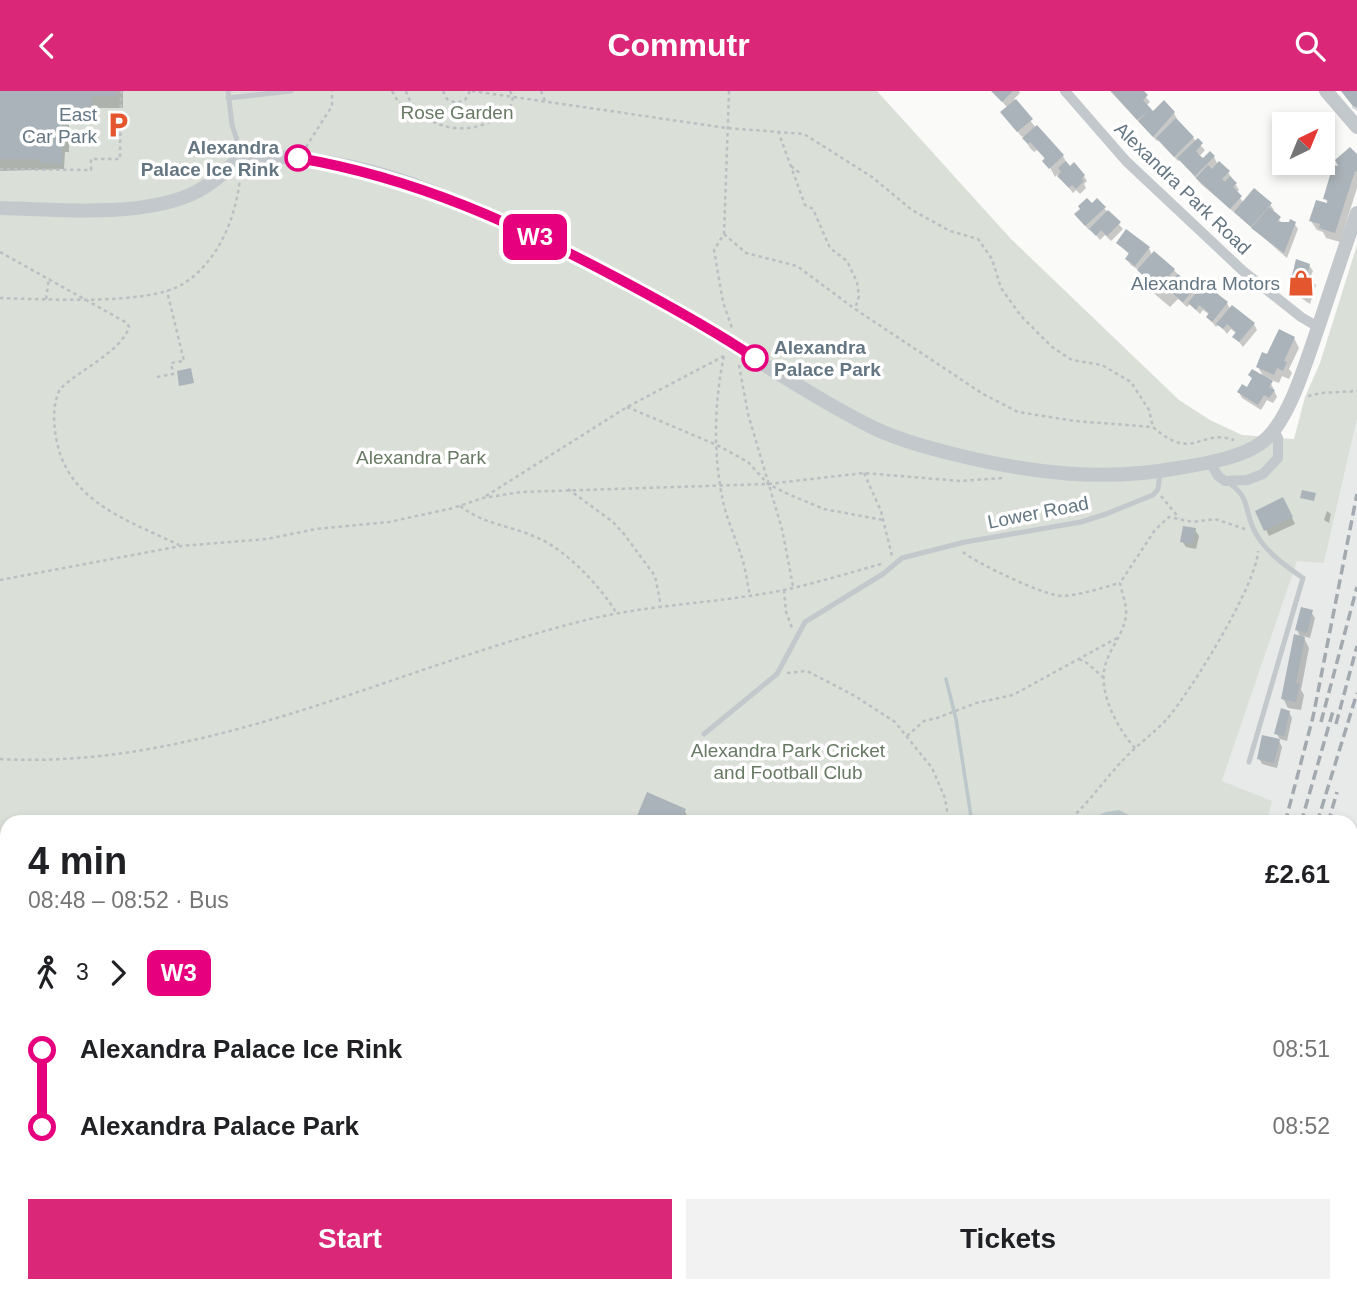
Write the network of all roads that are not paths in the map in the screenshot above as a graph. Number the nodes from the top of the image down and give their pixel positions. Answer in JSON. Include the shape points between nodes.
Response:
{"nodes":[{"id":1,"x":228,"y":91,"type":"edge"},
{"id":2,"x":290,"y":91,"type":"edge"},
{"id":3,"x":1065,"y":91,"type":"edge"},
{"id":4,"x":1326,"y":91,"type":"edge"},
{"id":5,"x":228,"y":99,"type":"junction"},
{"id":6,"x":1353,"y":118,"type":"edge"},
{"id":7,"x":242,"y":155,"type":"junction"},
{"id":8,"x":0,"y":208,"type":"edge"},
{"id":9,"x":1357,"y":213,"type":"edge"},
{"id":10,"x":1318,"y":327,"type":"junction"},
{"id":11,"x":1274,"y":431,"type":"junction"},
{"id":12,"x":1210,"y":462,"type":"junction"},
{"id":13,"x":1160,"y":472,"type":"junction"},
{"id":14,"x":1225,"y":481,"type":"junction"},
{"id":15,"x":704,"y":734,"type":"dead end"},
{"id":16,"x":1249,"y":762,"type":"dead end"}],
"edges":[{"from":1,"to":5,"type":"lane"},
{"from":2,"to":5,"type":"lane"},
{"from":3,"to":10,"type":"street","name":"Alexandra Park Road","via":[[1126,161],[1243,271]]},
{"from":4,"to":6,"type":"street"},
{"from":5,"to":7,"type":"lane"},
{"from":7,"to":8,"type":"street","via":[[206,186],[160,204],[117,209]]},
{"from":7,"to":13,"type":"street","via":[[298,158],[366,171],[449,198],[589,263],[865,424],[934,450],[1049,473]]},
{"from":9,"to":10,"type":"street"},
{"from":10,"to":11,"type":"street","via":[[1297,397]]},
{"from":11,"to":12,"type":"street","via":[[1254,447]]},
{"from":11,"to":14,"type":"street","via":[[1278,459],[1263,474]]},
{"from":12,"to":13,"type":"street"},
{"from":12,"to":14,"type":"street"},
{"from":13,"to":15,"type":"lane","name":"Lower Road","via":[[1153,495],[1106,514],[902,558],[805,622],[777,674]]},
{"from":14,"to":16,"type":"lane","via":[[1242,493],[1265,547],[1303,579]]}]}
